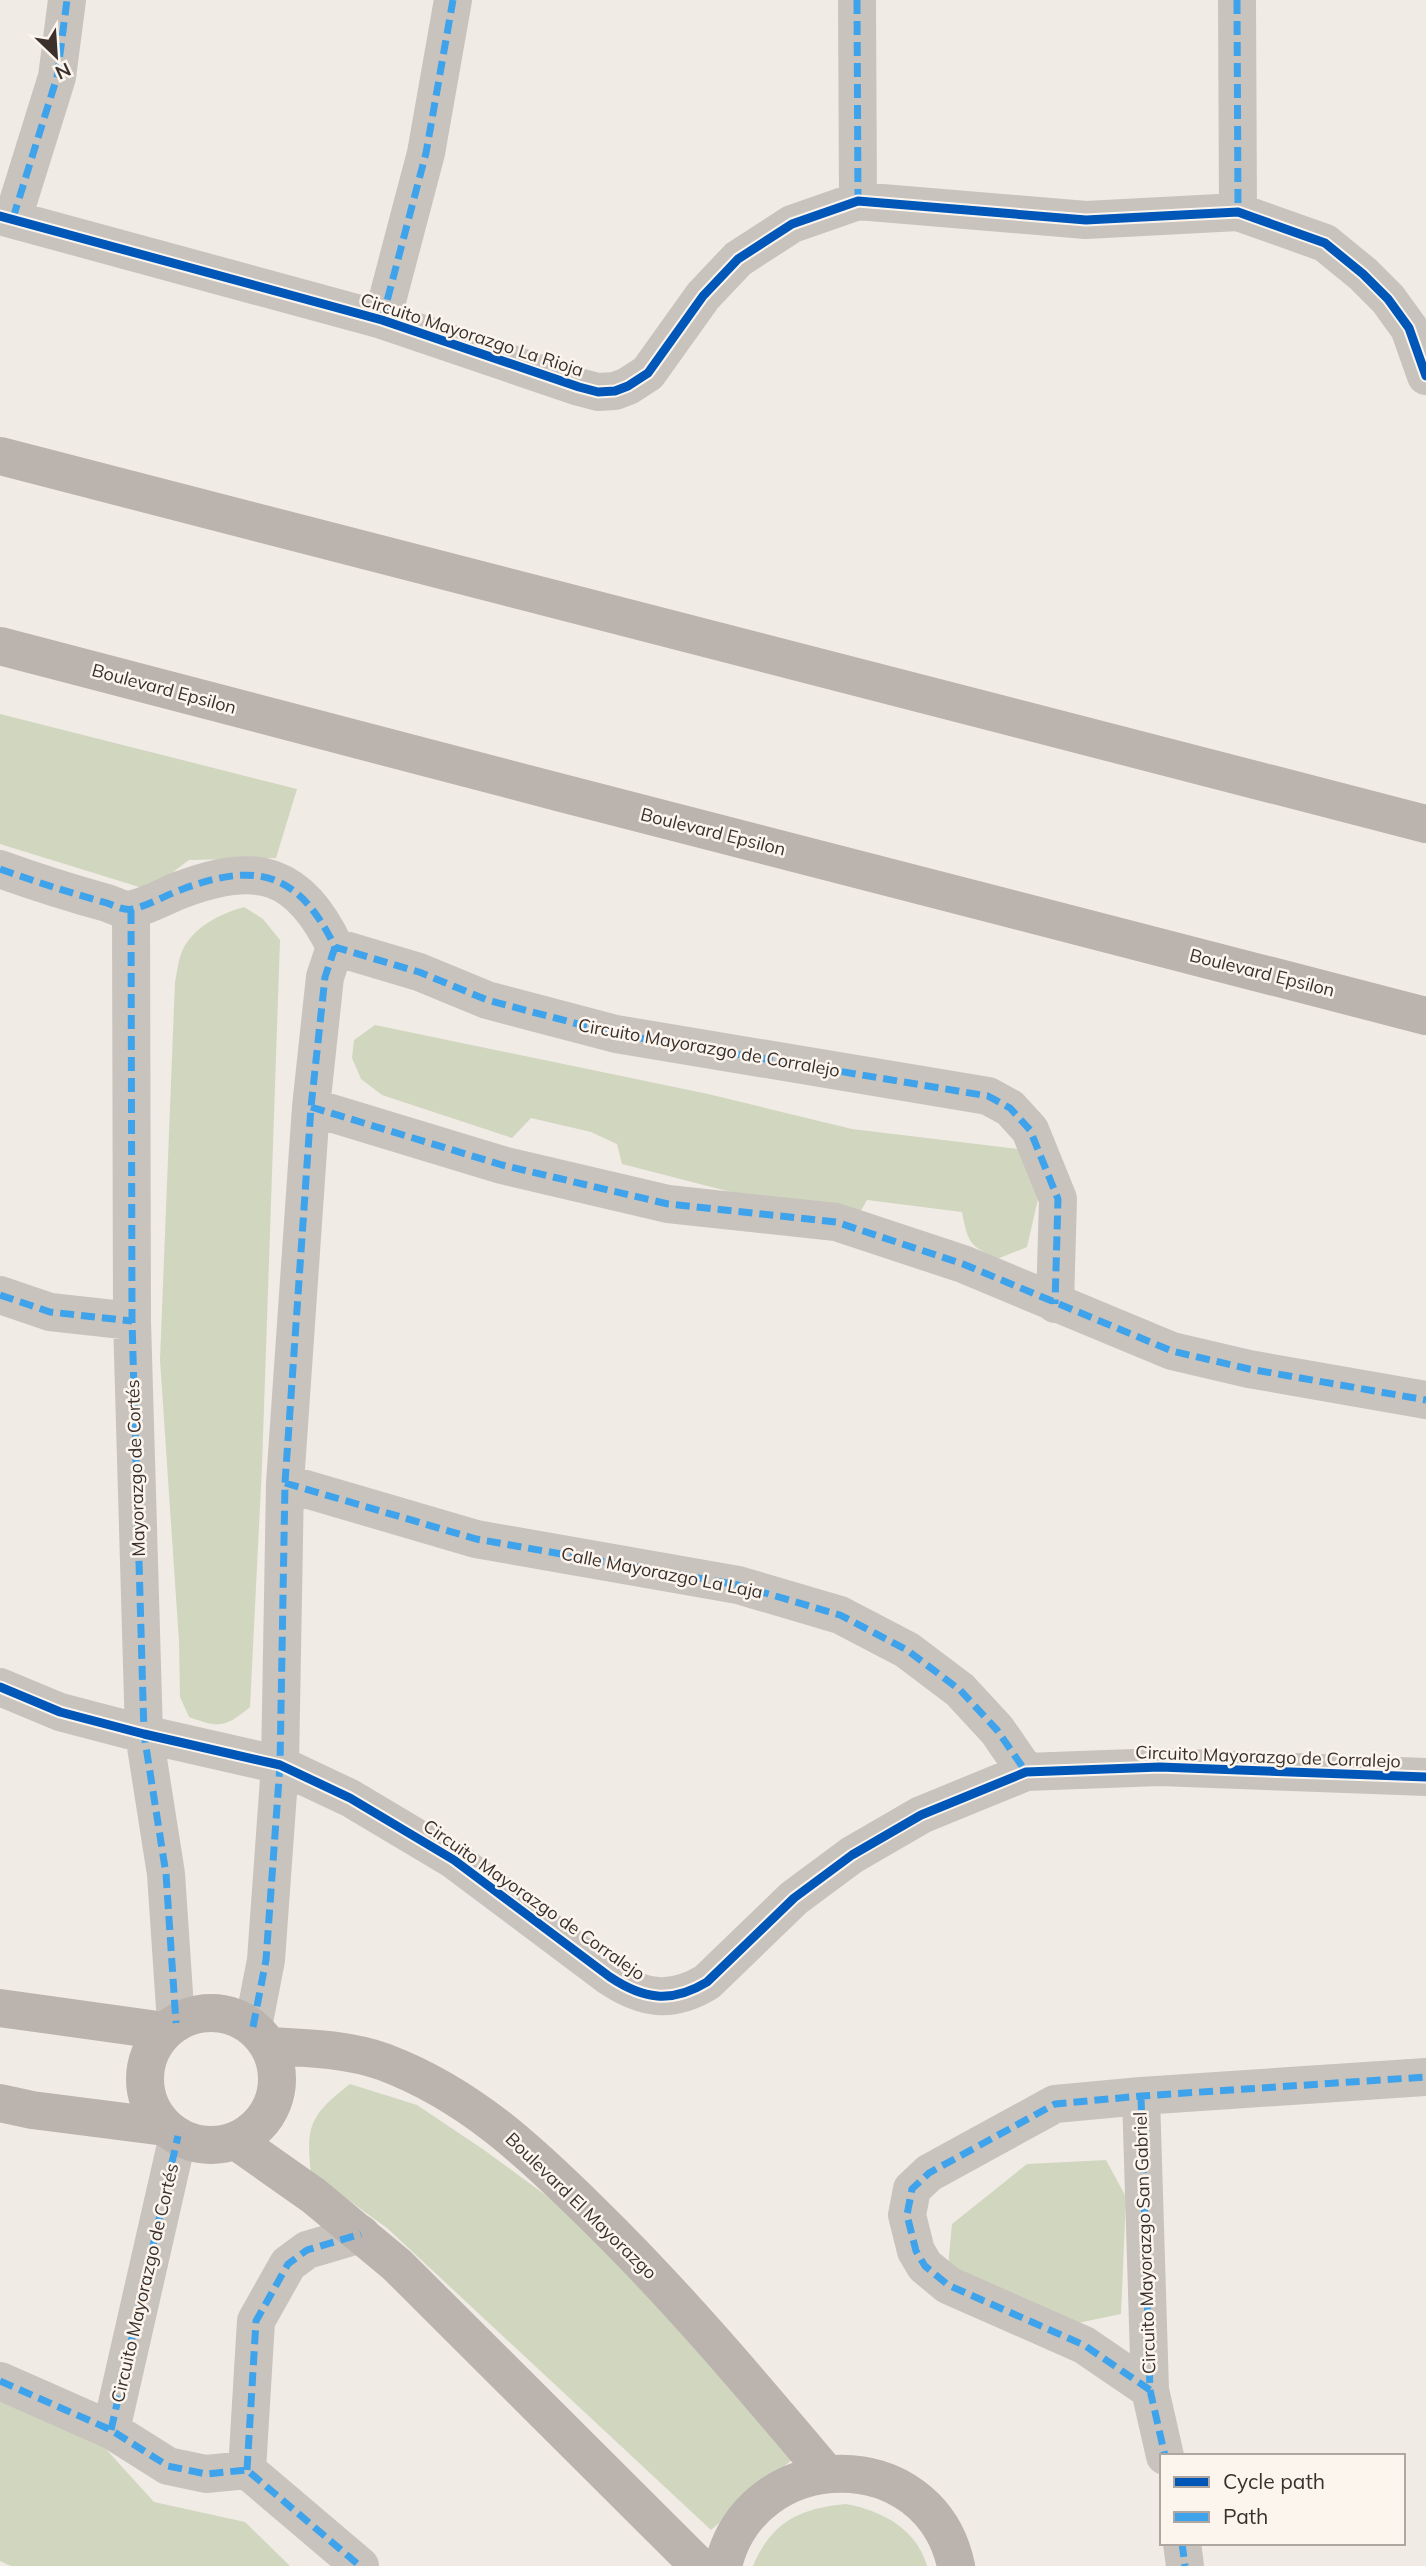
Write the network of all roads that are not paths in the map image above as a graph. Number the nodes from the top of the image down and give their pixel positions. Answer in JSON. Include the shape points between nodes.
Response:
{"nodes":[{"id":1,"x":67,"y":0,"type":"edge"},
{"id":2,"x":453,"y":0,"type":"edge"},
{"id":3,"x":857,"y":0,"type":"edge"},
{"id":4,"x":1237,"y":0,"type":"edge"},
{"id":5,"x":858,"y":201,"type":"junction"},
{"id":6,"x":1238,"y":212,"type":"junction"},
{"id":7,"x":6,"y":217,"type":"edge"},
{"id":8,"x":382,"y":320,"type":"junction"},
{"id":9,"x":1426,"y":376,"type":"edge"},
{"id":10,"x":0,"y":456,"type":"edge"},
{"id":11,"x":0,"y":646,"type":"edge"},
{"id":12,"x":1426,"y":824,"type":"edge"},
{"id":13,"x":0,"y":869,"type":"edge"},
{"id":14,"x":131,"y":910,"type":"junction"},
{"id":15,"x":335,"y":947,"type":"junction"},
{"id":16,"x":1426,"y":1016,"type":"edge"},
{"id":17,"x":311,"y":1107,"type":"junction"},
{"id":18,"x":0,"y":1295,"type":"edge"},
{"id":19,"x":1055,"y":1304,"type":"junction"},
{"id":20,"x":132,"y":1321,"type":"junction"},
{"id":21,"x":1426,"y":1400,"type":"edge"},
{"id":22,"x":285,"y":1483,"type":"junction"},
{"id":23,"x":0,"y":1687,"type":"edge"},
{"id":24,"x":144,"y":1734,"type":"junction"},
{"id":25,"x":280,"y":1765,"type":"junction"},
{"id":26,"x":1026,"y":1772,"type":"junction"},
{"id":27,"x":1426,"y":1777,"type":"edge"},
{"id":28,"x":0,"y":2008,"type":"edge"},
{"id":29,"x":170,"y":2027,"type":"junction"},
{"id":30,"x":261,"y":2036,"type":"junction"},
{"id":31,"x":1426,"y":2077,"type":"edge"},
{"id":32,"x":1141,"y":2096,"type":"junction"},
{"id":33,"x":0,"y":2103,"type":"edge"},
{"id":34,"x":172,"y":2132,"type":"junction"},
{"id":35,"x":236,"y":2141,"type":"junction"},
{"id":36,"x":361,"y":2234,"type":"junction"},
{"id":37,"x":0,"y":2381,"type":"edge"},
{"id":38,"x":1150,"y":2390,"type":"junction"},
{"id":39,"x":111,"y":2430,"type":"junction"},
{"id":40,"x":1165,"y":2454,"type":"edge"},
{"id":41,"x":247,"y":2470,"type":"junction"},
{"id":42,"x":826,"y":2473,"type":"junction"},
{"id":43,"x":1182,"y":2545,"type":"edge"},
{"id":44,"x":360,"y":2566,"type":"edge"},
{"id":45,"x":699,"y":2566,"type":"edge"},
{"id":46,"x":723,"y":2566,"type":"edge"},
{"id":47,"x":956,"y":2566,"type":"edge"},
{"id":48,"x":1185,"y":2566,"type":"edge"}],
"edges":[{"from":1,"to":7,"type":"street","via":[[57,77]]},
{"from":2,"to":8,"type":"street","via":[[426,153]]},
{"from":3,"to":5,"type":"street"},
{"from":4,"to":6,"type":"street"},
{"from":5,"to":6,"type":"street","name":"Circuito Mayorazgo La Rioja","via":[[1086,220]]},
{"from":5,"to":8,"type":"street","name":"Circuito Mayorazgo La Rioja","via":[[792,224],[738,259],[703,296],[648,373],[615,391],[579,387]]},
{"from":6,"to":9,"type":"street","name":"Circuito Mayorazgo La Rioja","via":[[1325,243],[1363,274],[1409,328]]},
{"from":7,"to":8,"type":"street","name":"Circuito Mayorazgo La Rioja"},
{"from":10,"to":12,"type":"street"},
{"from":11,"to":16,"type":"street","name":"Boulevard Epsilon"},
{"from":13,"to":14,"type":"street"},
{"from":14,"to":15,"type":"street","via":[[218,877],[246,874],[277,880],[299,895],[321,919]]},
{"from":14,"to":20,"type":"street","name":"Mayorazgo de Cortés"},
{"from":15,"to":17,"type":"street","via":[[325,977]]},
{"from":15,"to":19,"type":"street","name":"Circuito Mayorazgo de Corralejo","via":[[419,972],[487,1000],[616,1034],[988,1096],[1010,1108],[1030,1130],[1058,1199]]},
{"from":17,"to":19,"type":"street","via":[[502,1166],[668,1204],[836,1222],[963,1264]]},
{"from":17,"to":22,"type":"street"},
{"from":18,"to":20,"type":"street","via":[[50,1312]]},
{"from":19,"to":21,"type":"street","via":[[1172,1351],[1250,1370]]},
{"from":20,"to":24,"type":"street","name":"Mayorazgo de Cortés"},
{"from":22,"to":25,"type":"street"},
{"from":22,"to":26,"type":"street","name":"Calle Mayorazgo La Laja","via":[[476,1538],[738,1584],[841,1615],[907,1650],[960,1690]]},
{"from":23,"to":24,"type":"street","name":"Circuito Mayorazgo de Corralejo","via":[[61,1712]]},
{"from":24,"to":25,"type":"street","name":"Circuito Mayorazgo de Corralejo"},
{"from":24,"to":29,"type":"street","name":"Mayorazgo de Cortés","via":[[166,1874]]},
{"from":25,"to":26,"type":"street","name":"Circuito Mayorazgo de Corralejo","via":[[350,1798],[454,1860],[610,1977],[649,1996],[696,1989],[794,1898],[852,1855],[921,1815]]},
{"from":25,"to":30,"type":"street"},
{"from":26,"to":27,"type":"street","name":"Circuito Mayorazgo de Corralejo","via":[[1160,1767]]},
{"from":28,"to":29,"type":"street"},
{"from":29,"to":30,"type":"street","via":[[189,2016],[229,2014]]},
{"from":29,"to":34,"type":"street","via":[[154,2045],[145,2079],[154,2113]]},
{"from":30,"to":35,"type":"street","via":[[277,2067],[277,2090],[270,2111],[255,2129]]},
{"from":30,"to":42,"type":"street","name":"Boulevard El Mayorazgo","via":[[381,2061],[447,2092],[494,2122],[641,2261]]},
{"from":31,"to":32,"type":"street","name":"Circuito Mayorazgo San Gabriel"},
{"from":32,"to":38,"type":"street","name":"Circuito Mayorazgo San Gabriel"},
{"from":32,"to":38,"type":"street","name":"Circuito Mayorazgo San Gabriel","via":[[1055,2104],[929,2173],[912,2189],[907,2215],[916,2251],[932,2274],[1084,2345]]},
{"from":33,"to":34,"type":"street"},
{"from":34,"to":35,"type":"street","via":[[206,2145]]},
{"from":34,"to":39,"type":"street","name":"Circuito Mayorazgo de Cortés"},
{"from":35,"to":36,"type":"street"},
{"from":36,"to":41,"type":"street","via":[[307,2250],[288,2264],[256,2321]]},
{"from":36,"to":45,"type":"street"},
{"from":37,"to":39,"type":"street","name":"Circuito Mayorazgo de Cortés"},
{"from":38,"to":40,"type":"street","name":"Circuito Mayorazgo San Gabriel"},
{"from":39,"to":41,"type":"street","name":"Circuito Mayorazgo de Cortés","via":[[168,2466],[206,2474]]},
{"from":41,"to":44,"type":"street"},
{"from":42,"to":46,"type":"street","via":[[786,2485],[752,2510],[728,2545]]},
{"from":42,"to":47,"type":"street","via":[[865,2475],[901,2489],[932,2514],[952,2548]]},
{"from":43,"to":48,"type":"street"}]}
